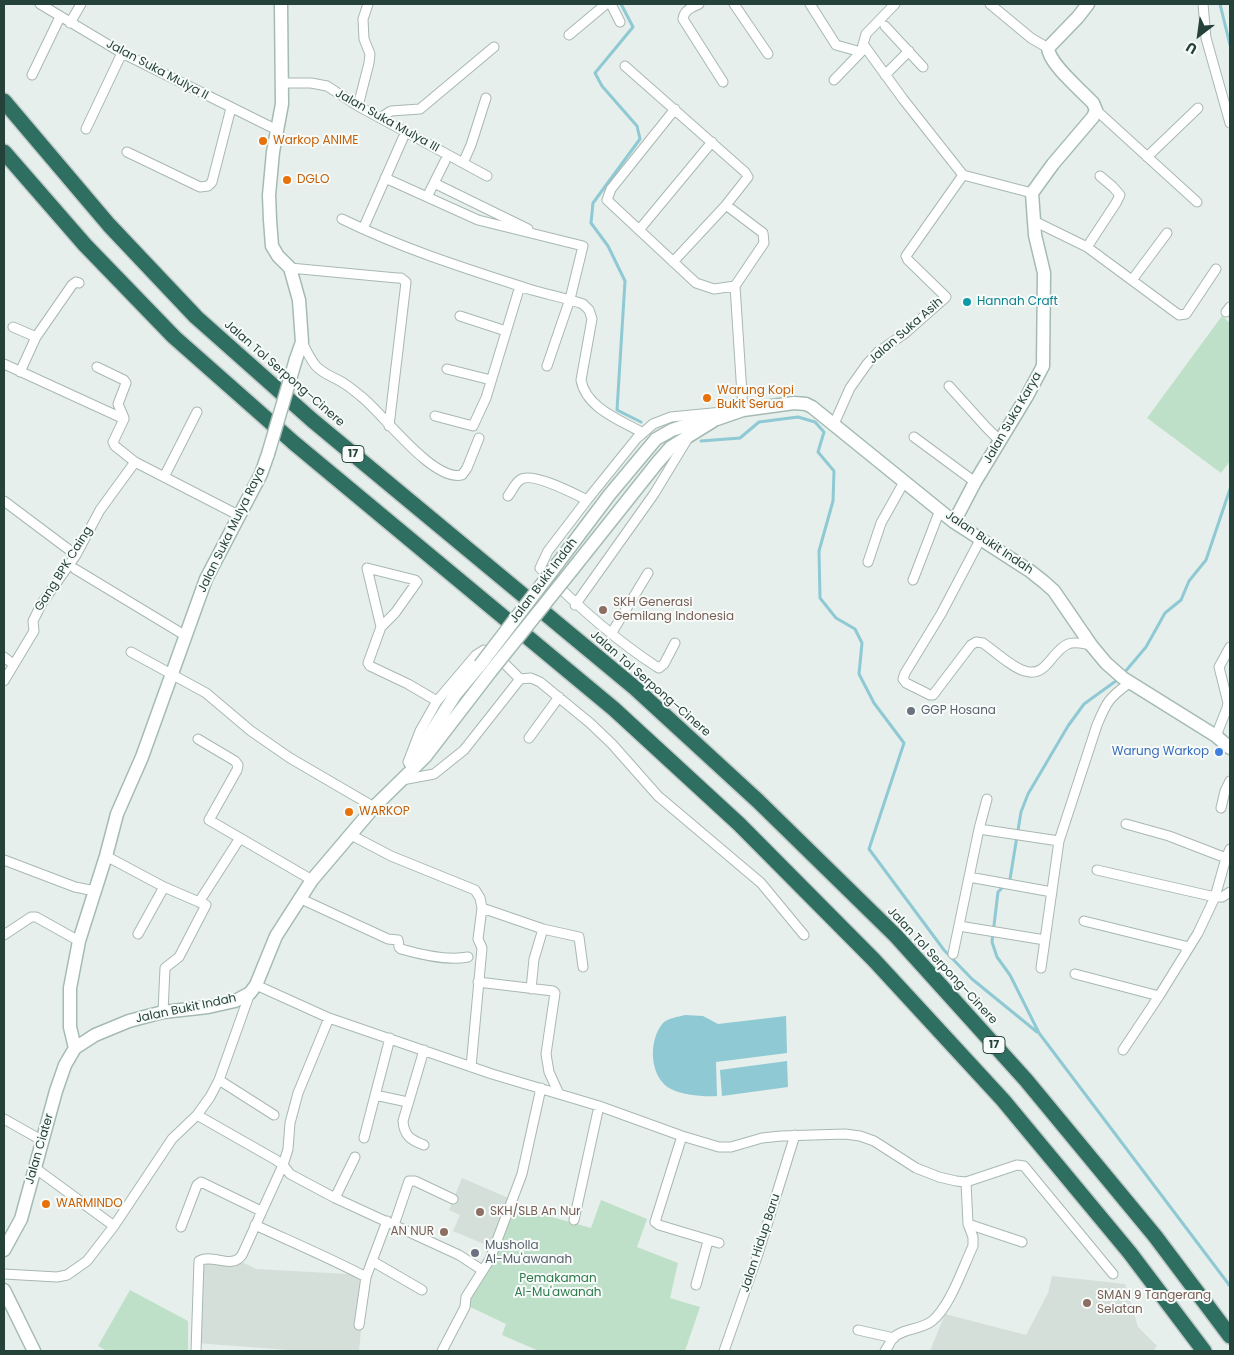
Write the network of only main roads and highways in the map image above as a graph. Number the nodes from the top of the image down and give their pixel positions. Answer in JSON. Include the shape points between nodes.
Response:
{"nodes":[{"id":1,"x":280,"y":4,"type":"edge"},
{"id":2,"x":1088,"y":4,"type":"edge"},
{"id":3,"x":4,"y":101,"type":"edge"},
{"id":4,"x":4,"y":152,"type":"edge"},
{"id":5,"x":717,"y":419,"type":"junction"},
{"id":6,"x":954,"y":522,"type":"junction"},
{"id":7,"x":486,"y":668,"type":"junction"},
{"id":8,"x":1230,"y":748,"type":"edge"},
{"id":9,"x":75,"y":1048,"type":"junction"},
{"id":10,"x":4,"y":1250,"type":"edge"},
{"id":11,"x":4,"y":1290,"type":"edge"},
{"id":12,"x":1230,"y":1336,"type":"edge"},
{"id":13,"x":34,"y":1351,"type":"edge"},
{"id":14,"x":1204,"y":1351,"type":"edge"}],
"edges":[{"from":1,"to":9,"type":"main road","name":"Jalan Suka Mulya Raya","bridge":true,"via":[[282,104],[269,195],[271,239],[275,251],[290,268],[299,300],[302,342],[268,454],[206,579],[142,757],[117,814],[80,941],[70,988],[70,1027]]},
{"from":2,"to":6,"type":"main road","name":"Jalan Suka Karya","via":[[1048,48],[1056,64],[1096,110],[1032,193],[1044,273],[1043,366]]},
{"from":3,"to":12,"type":"highway","name":"Jalan Tol Serpong–Cinere","number":"17","via":[[109,225],[196,316],[312,420],[636,688],[896,936],[1026,1080],[1155,1236]]},
{"from":4,"to":14,"type":"highway","number":"17","via":[[85,246],[174,337],[294,443],[614,709],[739,824],[874,960],[1003,1100],[1130,1253]]},
{"from":5,"to":6,"type":"main road","name":"Jalan Bukit Indah","via":[[742,410],[806,404]]},
{"from":5,"to":7,"type":"main road","name":"Jalan Bukit Indah","bridge":true,"via":[[671,448],[657,463],[572,570]]},
{"from":5,"to":7,"type":"main road","name":"Jalan Bukit Indah","bridge":true,"via":[[693,423],[656,439],[558,563]]},
{"from":6,"to":8,"type":"main road","name":"Jalan Bukit Indah","via":[[1049,586],[1091,645],[1123,678]]},
{"from":7,"to":9,"type":"main road","name":"Jalan Bukit Indah","via":[[455,695],[400,781],[312,880],[276,936],[253,989],[235,1001],[128,1021],[95,1035]]},
{"from":9,"to":10,"type":"main road","name":"Jalan Ciater","via":[[65,1065],[21,1218]]},
{"from":11,"to":13,"type":"main road"}]}
